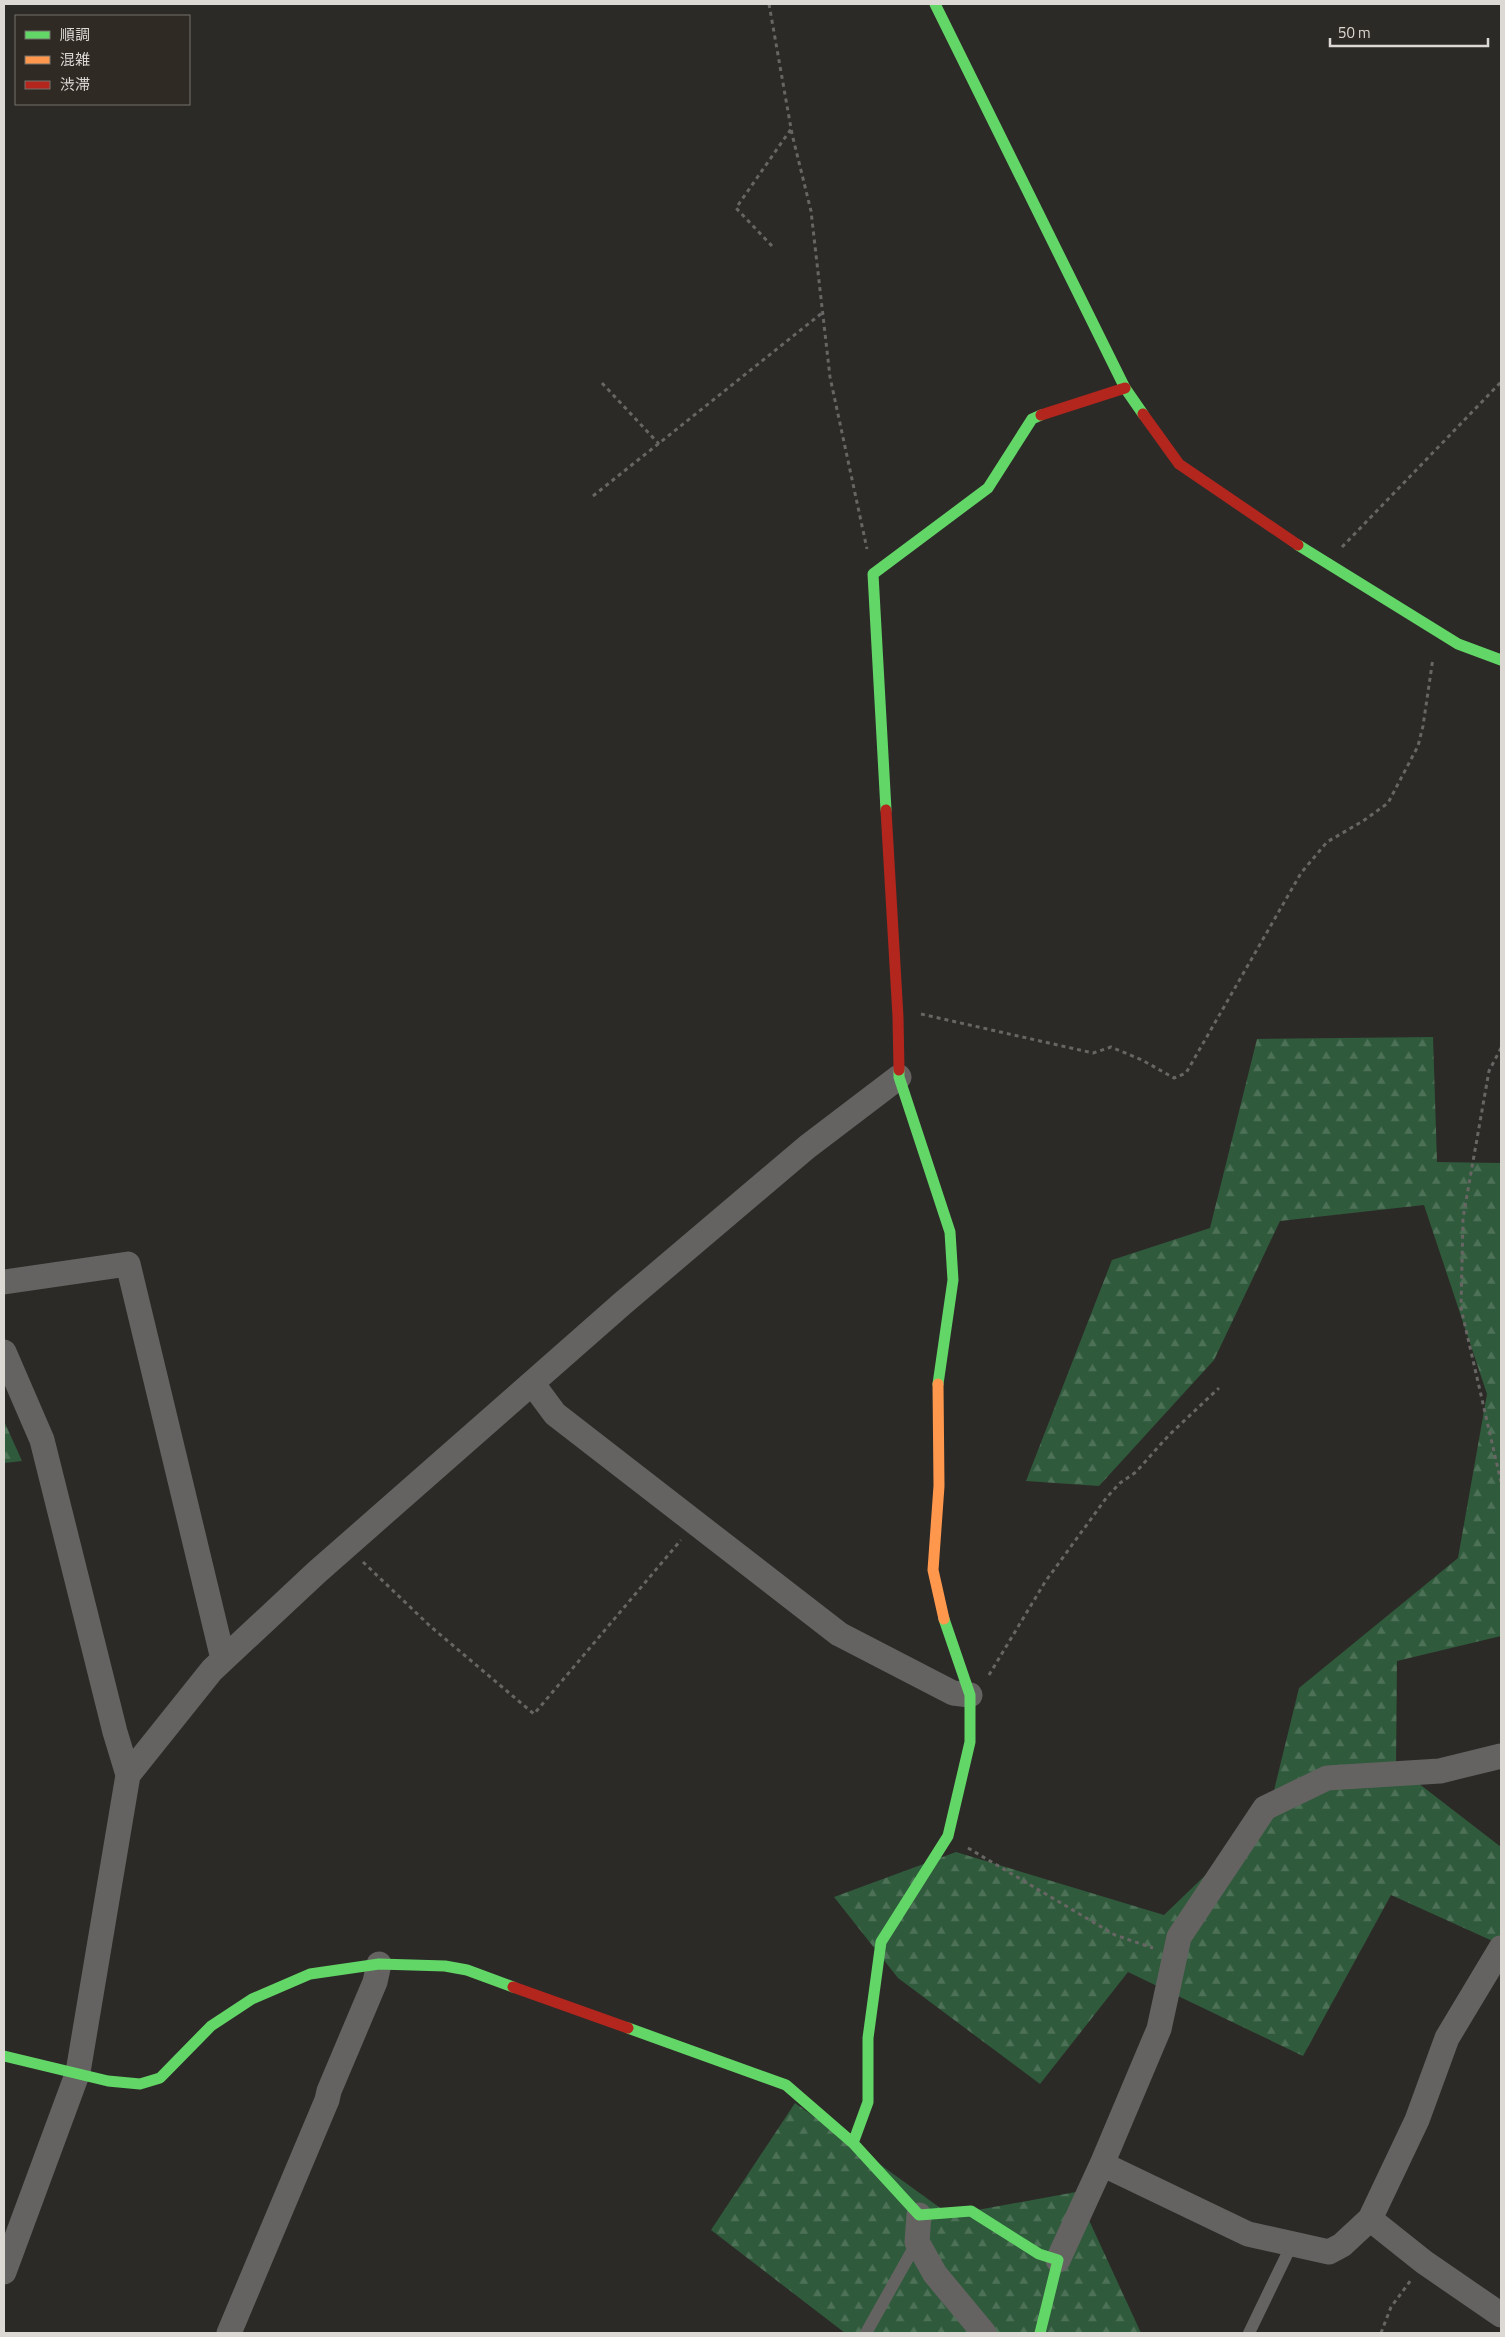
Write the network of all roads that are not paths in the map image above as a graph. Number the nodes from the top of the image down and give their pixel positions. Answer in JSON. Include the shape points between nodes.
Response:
{"nodes":[{"id":1,"x":935,"y":4,"type":"edge"},
{"id":2,"x":1125,"y":388,"type":"junction"},
{"id":3,"x":1501,"y":660,"type":"edge"},
{"id":4,"x":899,"y":1076,"type":"junction"},
{"id":5,"x":4,"y":1282,"type":"edge"},
{"id":6,"x":4,"y":1352,"type":"edge"},
{"id":7,"x":532,"y":1383,"type":"junction"},
{"id":8,"x":223,"y":1659,"type":"junction"},
{"id":9,"x":970,"y":1695,"type":"junction"},
{"id":10,"x":1501,"y":1756,"type":"edge"},
{"id":11,"x":128,"y":1775,"type":"junction"},
{"id":12,"x":1501,"y":1948,"type":"edge"},
{"id":13,"x":379,"y":1964,"type":"junction"},
{"id":14,"x":4,"y":2056,"type":"edge"},
{"id":15,"x":78,"y":2072,"type":"junction"},
{"id":16,"x":852,"y":2143,"type":"junction"},
{"id":17,"x":1102,"y":2164,"type":"junction"},
{"id":18,"x":919,"y":2215,"type":"junction"},
{"id":19,"x":1370,"y":2219,"type":"junction"},
{"id":20,"x":917,"y":2242,"type":"junction"},
{"id":21,"x":1292,"y":2244,"type":"junction"},
{"id":22,"x":1058,"y":2260,"type":"junction"},
{"id":23,"x":4,"y":2272,"type":"edge"},
{"id":24,"x":1501,"y":2315,"type":"edge"},
{"id":25,"x":229,"y":2333,"type":"edge"},
{"id":26,"x":866,"y":2333,"type":"edge"},
{"id":27,"x":984,"y":2333,"type":"edge"},
{"id":28,"x":1040,"y":2333,"type":"edge"},
{"id":29,"x":1249,"y":2333,"type":"edge"}],
"edges":[{"from":1,"to":2,"type":"street"},
{"from":2,"to":3,"type":"street","via":[[1179,464],[1326,564],[1458,644]]},
{"from":2,"to":4,"type":"street","via":[[1032,419],[988,488],[873,574]]},
{"from":4,"to":7,"type":"street","via":[[807,1147]]},
{"from":4,"to":9,"type":"street","via":[[950,1232],[952,1280],[938,1380],[940,1486],[933,1570],[942,1613]]},
{"from":5,"to":8,"type":"street","via":[[128,1264]]},
{"from":6,"to":11,"type":"street","via":[[42,1440]]},
{"from":7,"to":8,"type":"street"},
{"from":7,"to":9,"type":"street","via":[[555,1414],[839,1634],[953,1693]]},
{"from":8,"to":11,"type":"street"},
{"from":9,"to":16,"type":"street","via":[[970,1742],[948,1836],[881,1942],[868,2038],[868,2102]]},
{"from":10,"to":17,"type":"street","via":[[1440,1770],[1328,1778],[1265,1808],[1179,1937],[1159,2029]]},
{"from":11,"to":15,"type":"street"},
{"from":12,"to":19,"type":"street","via":[[1447,2038],[1417,2120]]},
{"from":13,"to":15,"type":"street","via":[[310,1974],[252,1999],[211,2026],[160,2078],[140,2084]]},
{"from":13,"to":16,"type":"street","via":[[467,1970],[786,2085]]},
{"from":13,"to":25,"type":"street","via":[[375,1982]]},
{"from":14,"to":15,"type":"street"},
{"from":15,"to":23,"type":"street"},
{"from":16,"to":18,"type":"street"},
{"from":17,"to":21,"type":"street","via":[[1248,2234]]},
{"from":17,"to":22,"type":"street"},
{"from":18,"to":20,"type":"street"},
{"from":18,"to":22,"type":"street","via":[[972,2211],[1039,2254]]},
{"from":19,"to":21,"type":"street","via":[[1342,2245],[1329,2252]]},
{"from":19,"to":24,"type":"street","via":[[1424,2262]]},
{"from":20,"to":26,"type":"lane"},
{"from":20,"to":27,"type":"street","via":[[935,2274]]},
{"from":21,"to":29,"type":"lane"},
{"from":22,"to":28,"type":"street"}]}
